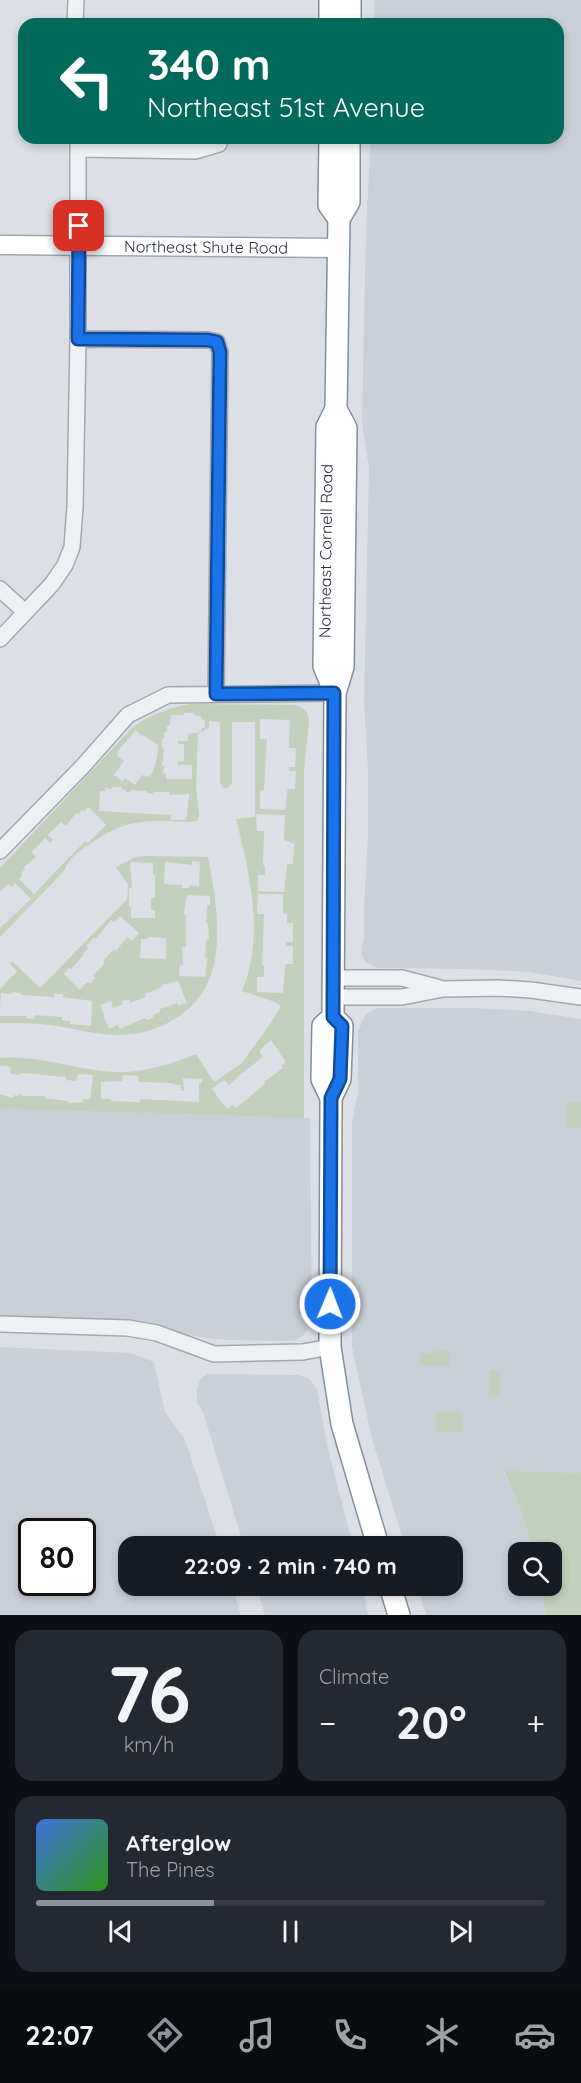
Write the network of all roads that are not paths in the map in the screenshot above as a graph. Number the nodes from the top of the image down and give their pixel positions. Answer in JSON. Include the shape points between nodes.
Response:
{"nodes":[{"id":1,"x":75,"y":0,"type":"edge"},
{"id":2,"x":330,"y":0,"type":"edge"},
{"id":3,"x":350,"y":0,"type":"edge"},
{"id":4,"x":75,"y":18,"type":"edge"},
{"id":5,"x":330,"y":18,"type":"edge"},
{"id":6,"x":350,"y":18,"type":"edge"},
{"id":7,"x":79,"y":144,"type":"edge"},
{"id":8,"x":94,"y":144,"type":"edge"},
{"id":9,"x":219,"y":144,"type":"dead end"},
{"id":10,"x":330,"y":144,"type":"edge"},
{"id":11,"x":349,"y":144,"type":"edge"},
{"id":12,"x":339,"y":219,"type":"junction"},
{"id":13,"x":0,"y":245,"type":"edge"},
{"id":14,"x":79,"y":246,"type":"junction"},
{"id":15,"x":338,"y":248,"type":"junction"},
{"id":16,"x":78,"y":339,"type":"junction"},
{"id":17,"x":0,"y":589,"type":"edge"},
{"id":18,"x":25,"y":612,"type":"junction"},
{"id":19,"x":0,"y":639,"type":"edge"},
{"id":20,"x":334,"y":693,"type":"junction"},
{"id":21,"x":216,"y":694,"type":"junction"},
{"id":22,"x":0,"y":851,"type":"edge"},
{"id":23,"x":581,"y":997,"type":"edge"},
{"id":24,"x":333,"y":998,"type":"junction"},
{"id":25,"x":0,"y":1324,"type":"edge"},
{"id":26,"x":330,"y":1347,"type":"junction"},
{"id":27,"x":375,"y":1536,"type":"edge"},
{"id":28,"x":393,"y":1596,"type":"edge"},
{"id":29,"x":399,"y":1615,"type":"edge"}],
"edges":[{"from":1,"to":4,"type":"street"},
{"from":2,"to":5,"type":"highway"},
{"from":3,"to":6,"type":"highway"},
{"from":7,"to":14,"type":"street"},
{"from":8,"to":9,"type":"street","via":[[195,151]]},
{"from":10,"to":12,"type":"highway","name":"Northeast Cornell Road","via":[[329,205]]},
{"from":11,"to":12,"type":"highway","name":"Northeast Cornell Road","via":[[349,202]]},
{"from":12,"to":15,"type":"highway","name":"Northeast Cornell Road"},
{"from":13,"to":14,"type":"main road","name":"Northeast Shute Road"},
{"from":14,"to":15,"type":"main road","name":"Northeast Shute Road"},
{"from":14,"to":16,"type":"street"},
{"from":15,"to":20,"type":"highway","name":"Northeast Cornell Road","via":[[336,409],[346,428],[343,668]]},
{"from":16,"to":18,"type":"street","via":[[72,547],[52,584]]},
{"from":16,"to":21,"type":"street","via":[[217,342],[221,371]]},
{"from":17,"to":18,"type":"street"},
{"from":18,"to":19,"type":"street"},
{"from":20,"to":21,"type":"street"},
{"from":20,"to":24,"type":"highway","name":"Northeast Cornell Road"},
{"from":21,"to":22,"type":"street","via":[[168,695],[128,715]]},
{"from":23,"to":24,"type":"street","via":[[498,988],[443,989],[402,978]]},
{"from":24,"to":26,"type":"highway","name":"Northeast Cornell Road","via":[[342,1026],[340,1079],[331,1098]]},
{"from":25,"to":26,"type":"street","via":[[143,1330],[214,1354],[303,1352]]},
{"from":26,"to":27,"type":"highway","name":"Northeast Cornell Road","via":[[342,1424]]},
{"from":28,"to":29,"type":"highway"}]}
